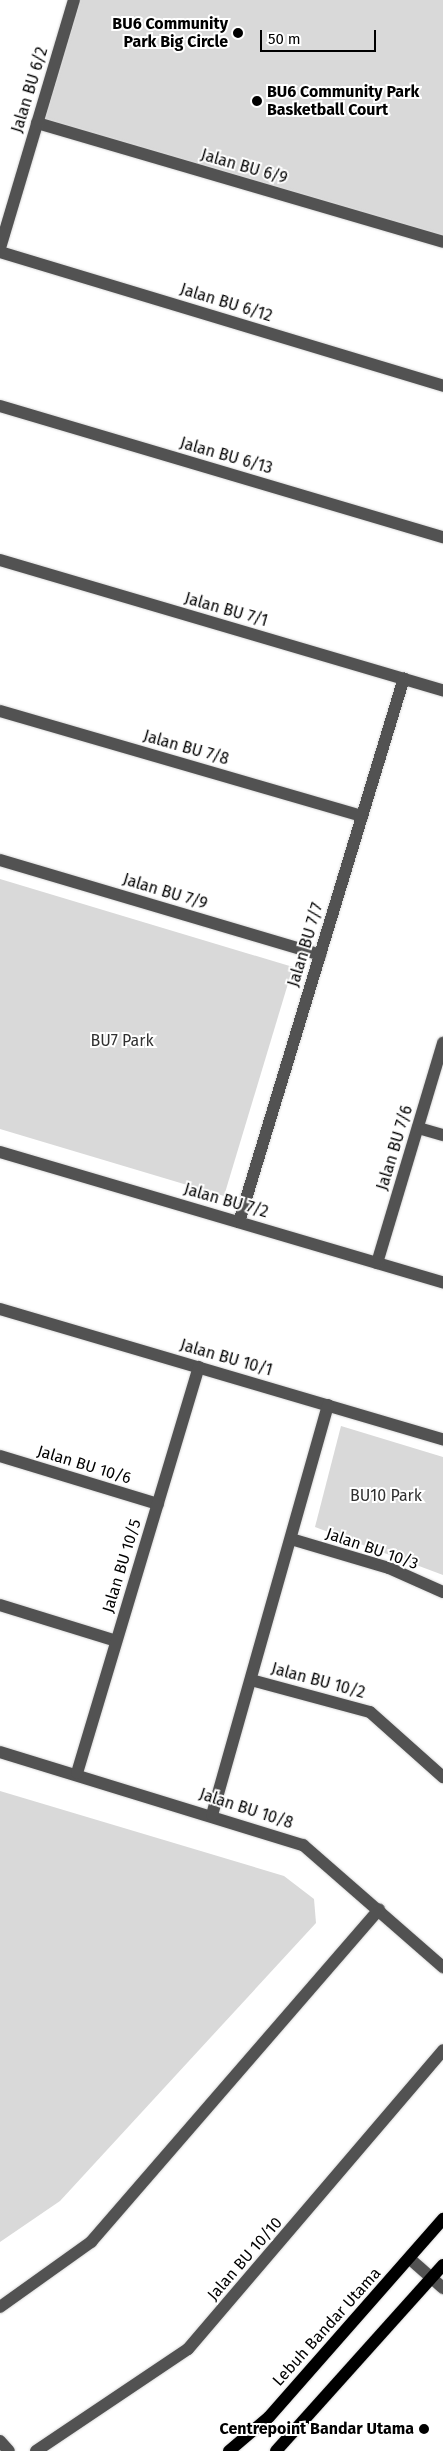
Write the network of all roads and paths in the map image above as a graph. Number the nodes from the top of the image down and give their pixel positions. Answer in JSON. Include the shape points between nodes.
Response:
{"nodes":[{"id":1,"x":74,"y":0,"type":"edge"},
{"id":2,"x":37,"y":124,"type":"junction"},
{"id":3,"x":443,"y":242,"type":"edge"},
{"id":4,"x":0,"y":248,"type":"edge"},
{"id":5,"x":0,"y":252,"type":"edge"},
{"id":6,"x":443,"y":386,"type":"edge"},
{"id":7,"x":0,"y":406,"type":"edge"},
{"id":8,"x":443,"y":537,"type":"edge"},
{"id":9,"x":0,"y":560,"type":"edge"},
{"id":10,"x":404,"y":678,"type":"junction"},
{"id":11,"x":443,"y":690,"type":"edge"},
{"id":12,"x":0,"y":711,"type":"edge"},
{"id":13,"x":362,"y":816,"type":"junction"},
{"id":14,"x":0,"y":860,"type":"edge"},
{"id":15,"x":320,"y":955,"type":"junction"},
{"id":16,"x":443,"y":1043,"type":"edge"},
{"id":17,"x":418,"y":1128,"type":"junction"},
{"id":18,"x":443,"y":1135,"type":"edge"},
{"id":19,"x":0,"y":1152,"type":"edge"},
{"id":20,"x":239,"y":1222,"type":"junction"},
{"id":21,"x":377,"y":1263,"type":"junction"},
{"id":22,"x":443,"y":1282,"type":"edge"},
{"id":23,"x":0,"y":1309,"type":"edge"},
{"id":24,"x":199,"y":1367,"type":"junction"},
{"id":25,"x":328,"y":1405,"type":"junction"},
{"id":26,"x":443,"y":1439,"type":"edge"},
{"id":27,"x":0,"y":1456,"type":"edge"},
{"id":28,"x":158,"y":1504,"type":"junction"},
{"id":29,"x":290,"y":1539,"type":"junction"},
{"id":30,"x":443,"y":1592,"type":"edge"},
{"id":31,"x":0,"y":1605,"type":"edge"},
{"id":32,"x":116,"y":1641,"type":"junction"},
{"id":33,"x":251,"y":1680,"type":"junction"},
{"id":34,"x":0,"y":1752,"type":"edge"},
{"id":35,"x":76,"y":1773,"type":"junction"},
{"id":36,"x":443,"y":1777,"type":"edge"},
{"id":37,"x":212,"y":1815,"type":"junction"},
{"id":38,"x":379,"y":1910,"type":"junction"},
{"id":39,"x":443,"y":1966,"type":"edge"},
{"id":40,"x":443,"y":2050,"type":"edge"},
{"id":41,"x":443,"y":2218,"type":"edge"},
{"id":42,"x":410,"y":2260,"type":"junction"},
{"id":43,"x":443,"y":2265,"type":"edge"},
{"id":44,"x":432,"y":2278,"type":"junction"},
{"id":45,"x":443,"y":2288,"type":"edge"},
{"id":46,"x":0,"y":2307,"type":"edge"},
{"id":47,"x":0,"y":2441,"type":"edge"},
{"id":48,"x":9,"y":2451,"type":"edge"},
{"id":49,"x":36,"y":2451,"type":"edge"},
{"id":50,"x":229,"y":2451,"type":"edge"},
{"id":51,"x":276,"y":2451,"type":"edge"}],
"edges":[{"from":1,"to":2,"type":"street","name":"Jalan BU 6/2"},
{"from":2,"to":3,"type":"street","name":"Jalan BU 6/9"},
{"from":2,"to":4,"type":"street","name":"Jalan BU 6/2"},
{"from":5,"to":6,"type":"street","name":"Jalan BU 6/12"},
{"from":7,"to":8,"type":"street","name":"Jalan BU 6/13"},
{"from":9,"to":10,"type":"street","name":"Jalan BU 7/1"},
{"from":10,"to":11,"type":"street","name":"Jalan BU 7/1"},
{"from":10,"to":13,"type":"street","name":"Jalan BU 7/7"},
{"from":12,"to":13,"type":"street","name":"Jalan BU 7/8"},
{"from":13,"to":15,"type":"street","name":"Jalan BU 7/7"},
{"from":14,"to":15,"type":"street","name":"Jalan BU 7/9"},
{"from":15,"to":20,"type":"street","name":"Jalan BU 7/7"},
{"from":16,"to":17,"type":"street","name":"Jalan BU 7/6"},
{"from":17,"to":18,"type":"street"},
{"from":17,"to":21,"type":"street","name":"Jalan BU 7/6"},
{"from":19,"to":20,"type":"street","name":"Jalan BU 7/2"},
{"from":20,"to":21,"type":"street","name":"Jalan BU 7/2"},
{"from":21,"to":22,"type":"street","name":"Jalan BU 7/2"},
{"from":23,"to":24,"type":"street","name":"Jalan BU 10/1"},
{"from":24,"to":25,"type":"street","name":"Jalan BU 10/1"},
{"from":24,"to":28,"type":"street","name":"Jalan BU 10/5"},
{"from":25,"to":26,"type":"street","name":"Jalan BU 10/1"},
{"from":25,"to":29,"type":"street"},
{"from":27,"to":28,"type":"street","name":"Jalan BU 10/6"},
{"from":28,"to":32,"type":"street","name":"Jalan BU 10/5"},
{"from":29,"to":30,"type":"street","name":"Jalan BU 10/3","via":[[389,1568]]},
{"from":29,"to":33,"type":"street"},
{"from":31,"to":32,"type":"street"},
{"from":32,"to":35,"type":"street","name":"Jalan BU 10/5"},
{"from":33,"to":36,"type":"street","name":"Jalan BU 10/2","via":[[370,1712]]},
{"from":33,"to":37,"type":"street"},
{"from":34,"to":35,"type":"street","name":"Jalan BU 10/8"},
{"from":35,"to":37,"type":"street","name":"Jalan BU 10/8"},
{"from":37,"to":38,"type":"street","name":"Jalan BU 10/8","via":[[303,1845]]},
{"from":38,"to":39,"type":"street","name":"Jalan BU 10/8"},
{"from":38,"to":46,"type":"street","via":[[91,2242]]},
{"from":40,"to":49,"type":"street","name":"Jalan BU 10/10","via":[[188,2349]]},
{"from":41,"to":42,"type":"main road","name":"Lebuh Bandar Utama"},
{"from":42,"to":44,"type":"street"},
{"from":42,"to":50,"type":"main road","name":"Lebuh Bandar Utama","via":[[269,2416]]},
{"from":43,"to":44,"type":"main road"},
{"from":44,"to":45,"type":"street"},
{"from":44,"to":51,"type":"main road"},
{"from":47,"to":48,"type":"street"}]}
